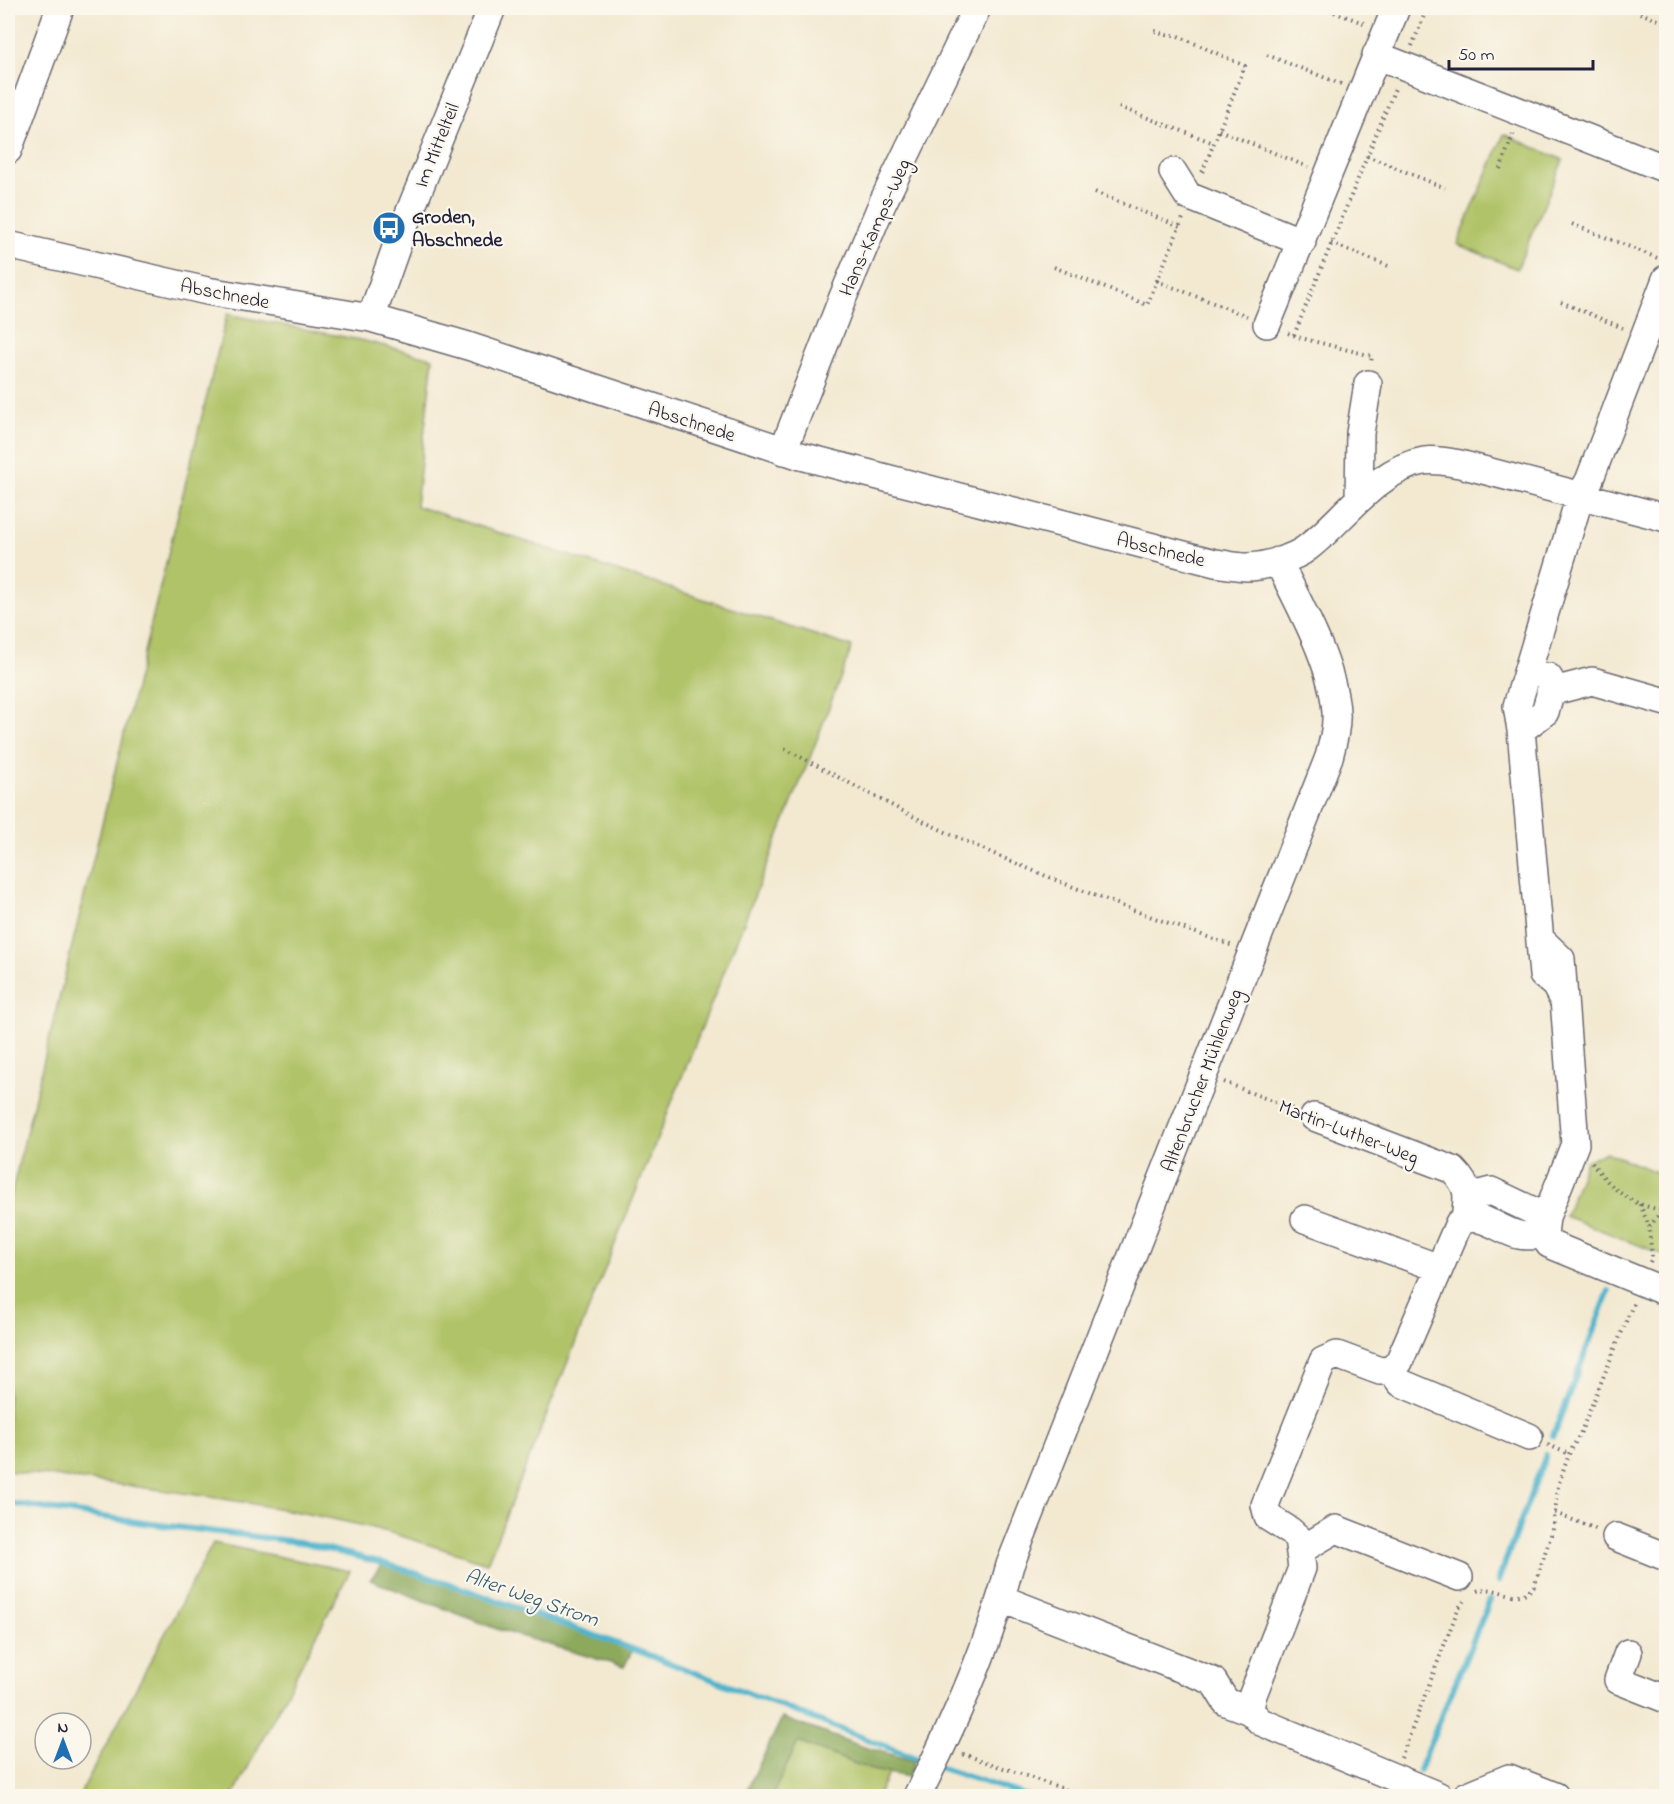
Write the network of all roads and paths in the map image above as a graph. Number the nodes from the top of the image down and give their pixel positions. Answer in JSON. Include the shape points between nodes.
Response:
{"nodes":[{"id":1,"x":60,"y":8,"type":"edge"},
{"id":2,"x":492,"y":8,"type":"edge"},
{"id":3,"x":977,"y":8,"type":"edge"},
{"id":4,"x":1323,"y":8,"type":"edge"},
{"id":5,"x":1396,"y":8,"type":"edge"},
{"id":6,"x":1427,"y":8,"type":"edge"},
{"id":7,"x":1640,"y":13,"type":"dead end"},
{"id":8,"x":1666,"y":23,"type":"edge"},
{"id":9,"x":1155,"y":31,"type":"dead end"},
{"id":10,"x":1381,"y":44,"type":"junction"},
{"id":11,"x":1268,"y":55,"type":"dead end"},
{"id":12,"x":1404,"y":66,"type":"junction"},
{"id":13,"x":1361,"y":92,"type":"junction"},
{"id":14,"x":1119,"y":106,"type":"dead end"},
{"id":15,"x":1522,"y":112,"type":"junction"},
{"id":16,"x":1219,"y":130,"type":"junction"},
{"id":17,"x":1214,"y":142,"type":"junction"},
{"id":18,"x":8,"y":150,"type":"edge"},
{"id":19,"x":1366,"y":156,"type":"junction"},
{"id":20,"x":1500,"y":169,"type":"dead end"},
{"id":21,"x":1666,"y":169,"type":"edge"},
{"id":22,"x":1173,"y":172,"type":"dead end"},
{"id":23,"x":1328,"y":176,"type":"junction"},
{"id":24,"x":1445,"y":188,"type":"dead end"},
{"id":25,"x":1095,"y":192,"type":"dead end"},
{"id":26,"x":1192,"y":198,"type":"junction"},
{"id":27,"x":1572,"y":224,"type":"dead end"},
{"id":28,"x":1180,"y":227,"type":"junction"},
{"id":29,"x":1302,"y":242,"type":"junction"},
{"id":30,"x":1331,"y":243,"type":"junction"},
{"id":31,"x":8,"y":244,"type":"edge"},
{"id":32,"x":1666,"y":261,"type":"edge"},
{"id":33,"x":1388,"y":266,"type":"dead end"},
{"id":34,"x":1054,"y":267,"type":"dead end"},
{"id":35,"x":1666,"y":279,"type":"edge"},
{"id":36,"x":1157,"y":281,"type":"junction"},
{"id":37,"x":1562,"y":302,"type":"dead end"},
{"id":38,"x":371,"y":318,"type":"junction"},
{"id":39,"x":1267,"y":324,"type":"joint"},
{"id":40,"x":1644,"y":336,"type":"junction"},
{"id":41,"x":1368,"y":384,"type":"joint"},
{"id":42,"x":783,"y":451,"type":"junction"},
{"id":43,"x":1580,"y":496,"type":"junction"},
{"id":44,"x":1359,"y":499,"type":"junction"},
{"id":45,"x":1666,"y":518,"type":"edge"},
{"id":46,"x":1278,"y":561,"type":"junction"},
{"id":47,"x":1533,"y":652,"type":"junction"},
{"id":48,"x":1551,"y":692,"type":"junction"},
{"id":49,"x":1666,"y":702,"type":"edge"},
{"id":50,"x":1521,"y":730,"type":"junction"},
{"id":51,"x":785,"y":749,"type":"dead end"},
{"id":52,"x":1251,"y":952,"type":"junction"},
{"id":53,"x":1216,"y":1079,"type":"dead end"},
{"id":54,"x":1314,"y":1117,"type":"joint"},
{"id":55,"x":1591,"y":1161,"type":"dead end"},
{"id":56,"x":1640,"y":1203,"type":"junction"},
{"id":57,"x":1467,"y":1208,"type":"junction"},
{"id":58,"x":1666,"y":1211,"type":"edge"},
{"id":59,"x":1305,"y":1219,"type":"dead end"},
{"id":60,"x":1545,"y":1226,"type":"junction"},
{"id":61,"x":1649,"y":1228,"type":"junction"},
{"id":62,"x":1651,"y":1246,"type":"dead end"},
{"id":63,"x":1439,"y":1268,"type":"junction"},
{"id":64,"x":1666,"y":1292,"type":"edge"},
{"id":65,"x":1637,"y":1293,"type":"dead end"},
{"id":66,"x":1391,"y":1370,"type":"junction"},
{"id":67,"x":1529,"y":1437,"type":"dead end"},
{"id":68,"x":1555,"y":1513,"type":"junction"},
{"id":69,"x":1616,"y":1537,"type":"joint"},
{"id":70,"x":1300,"y":1550,"type":"junction"},
{"id":71,"x":1666,"y":1557,"type":"edge"},
{"id":72,"x":1459,"y":1577,"type":"dead end"},
{"id":73,"x":1002,"y":1599,"type":"junction"},
{"id":74,"x":1629,"y":1653,"type":"dead end"},
{"id":75,"x":1666,"y":1699,"type":"edge"},
{"id":76,"x":1250,"y":1711,"type":"junction"},
{"id":77,"x":931,"y":1769,"type":"edge"},
{"id":78,"x":1394,"y":1778,"type":"junction"},
{"id":79,"x":1084,"y":1797,"type":"edge"},
{"id":80,"x":1439,"y":1797,"type":"edge"},
{"id":81,"x":1466,"y":1797,"type":"edge"},
{"id":82,"x":1555,"y":1797,"type":"edge"}],
"edges":[{"from":1,"to":18,"type":"street"},
{"from":2,"to":38,"type":"street","name":"Im Mittelteil"},
{"from":3,"to":42,"type":"street","name":"Hans-Kamps-Weg","via":[[882,204]]},
{"from":4,"to":10,"type":"path"},
{"from":5,"to":10,"type":"street"},
{"from":6,"to":12,"type":"path"},
{"from":7,"to":8,"type":"path"},
{"from":9,"to":16,"type":"path","via":[[1176,35],[1245,66]]},
{"from":10,"to":12,"type":"street"},
{"from":10,"to":13,"type":"street"},
{"from":11,"to":13,"type":"path"},
{"from":12,"to":15,"type":"street"},
{"from":12,"to":19,"type":"path"},
{"from":13,"to":23,"type":"street"},
{"from":14,"to":17,"type":"path"},
{"from":15,"to":20,"type":"path"},
{"from":15,"to":21,"type":"street"},
{"from":16,"to":17,"type":"path"},
{"from":16,"to":23,"type":"path"},
{"from":17,"to":26,"type":"path"},
{"from":19,"to":24,"type":"path"},
{"from":19,"to":30,"type":"path"},
{"from":22,"to":26,"type":"street"},
{"from":23,"to":29,"type":"street"},
{"from":25,"to":28,"type":"path"},
{"from":26,"to":28,"type":"path"},
{"from":26,"to":29,"type":"street"},
{"from":27,"to":32,"type":"path"},
{"from":28,"to":36,"type":"path"},
{"from":29,"to":39,"type":"street"},
{"from":30,"to":33,"type":"path"},
{"from":30,"to":41,"type":"path","via":[[1295,336],[1372,356]]},
{"from":31,"to":38,"type":"street","name":"Abschnede","via":[[207,291]]},
{"from":34,"to":36,"type":"path","via":[[1147,305]]},
{"from":35,"to":40,"type":"street"},
{"from":36,"to":39,"type":"path"},
{"from":37,"to":40,"type":"path"},
{"from":38,"to":42,"type":"street","name":"Abschnede","via":[[468,346]]},
{"from":40,"to":43,"type":"street"},
{"from":41,"to":44,"type":"street","via":[[1360,433]]},
{"from":42,"to":46,"type":"street","name":"Abschnede","via":[[1215,563],[1248,567]]},
{"from":43,"to":44,"type":"street","name":"Abschnede","via":[[1440,460],[1422,461],[1402,469]]},
{"from":43,"to":45,"type":"street","name":"Abschnede"},
{"from":43,"to":47,"type":"street"},
{"from":44,"to":46,"type":"street","name":"Abschnede","via":[[1306,549]]},
{"from":46,"to":52,"type":"street","name":"Altenbrucher Mühlenweg","via":[[1331,678],[1336,729],[1329,757]]},
{"from":47,"to":48,"type":"street","via":[[1552,685]]},
{"from":47,"to":50,"type":"street","via":[[1517,706]]},
{"from":48,"to":49,"type":"street","via":[[1592,681]]},
{"from":48,"to":50,"type":"street","via":[[1545,711]]},
{"from":50,"to":60,"type":"street","via":[[1540,939],[1561,959],[1575,1144]]},
{"from":51,"to":52,"type":"path","via":[[927,823],[1002,856],[1155,919]]},
{"from":52,"to":73,"type":"street","name":"Altenbrucher Mühlenweg","via":[[1011,1564]]},
{"from":53,"to":54,"type":"path","name":"Martin-Luther-Weg"},
{"from":54,"to":57,"type":"street","name":"Martin-Luther-Weg","via":[[1453,1170],[1464,1181]]},
{"from":55,"to":56,"type":"path","via":[[1608,1184]]},
{"from":56,"to":58,"type":"path"},
{"from":56,"to":61,"type":"path"},
{"from":57,"to":60,"type":"street","via":[[1478,1218],[1520,1235]]},
{"from":57,"to":63,"type":"street"},
{"from":58,"to":61,"type":"path"},
{"from":59,"to":63,"type":"street"},
{"from":60,"to":64,"type":"street","via":[[1549,1244]]},
{"from":61,"to":62,"type":"path"},
{"from":63,"to":66,"type":"street","via":[[1399,1362]]},
{"from":65,"to":68,"type":"path","via":[[1557,1486]]},
{"from":66,"to":67,"type":"street","via":[[1401,1383]]},
{"from":66,"to":70,"type":"street","via":[[1380,1371],[1337,1355],[1323,1361],[1265,1505],[1268,1517],[1298,1538]]},
{"from":68,"to":69,"type":"path"},
{"from":68,"to":78,"type":"path","via":[[1538,1578],[1529,1592],[1510,1595],[1486,1588],[1463,1601]]},
{"from":69,"to":71,"type":"street"},
{"from":70,"to":72,"type":"street","via":[[1336,1529]]},
{"from":70,"to":76,"type":"street","via":[[1302,1568]]},
{"from":73,"to":76,"type":"street","via":[[1213,1681],[1226,1702]]},
{"from":73,"to":77,"type":"street","name":"Altenbrucher Mühlenweg"},
{"from":74,"to":75,"type":"street","via":[[1618,1680]]},
{"from":76,"to":78,"type":"street","via":[[1261,1722]]},
{"from":77,"to":79,"type":"path"},
{"from":78,"to":80,"type":"street"},
{"from":81,"to":82,"type":"street","via":[[1509,1778]]}]}
